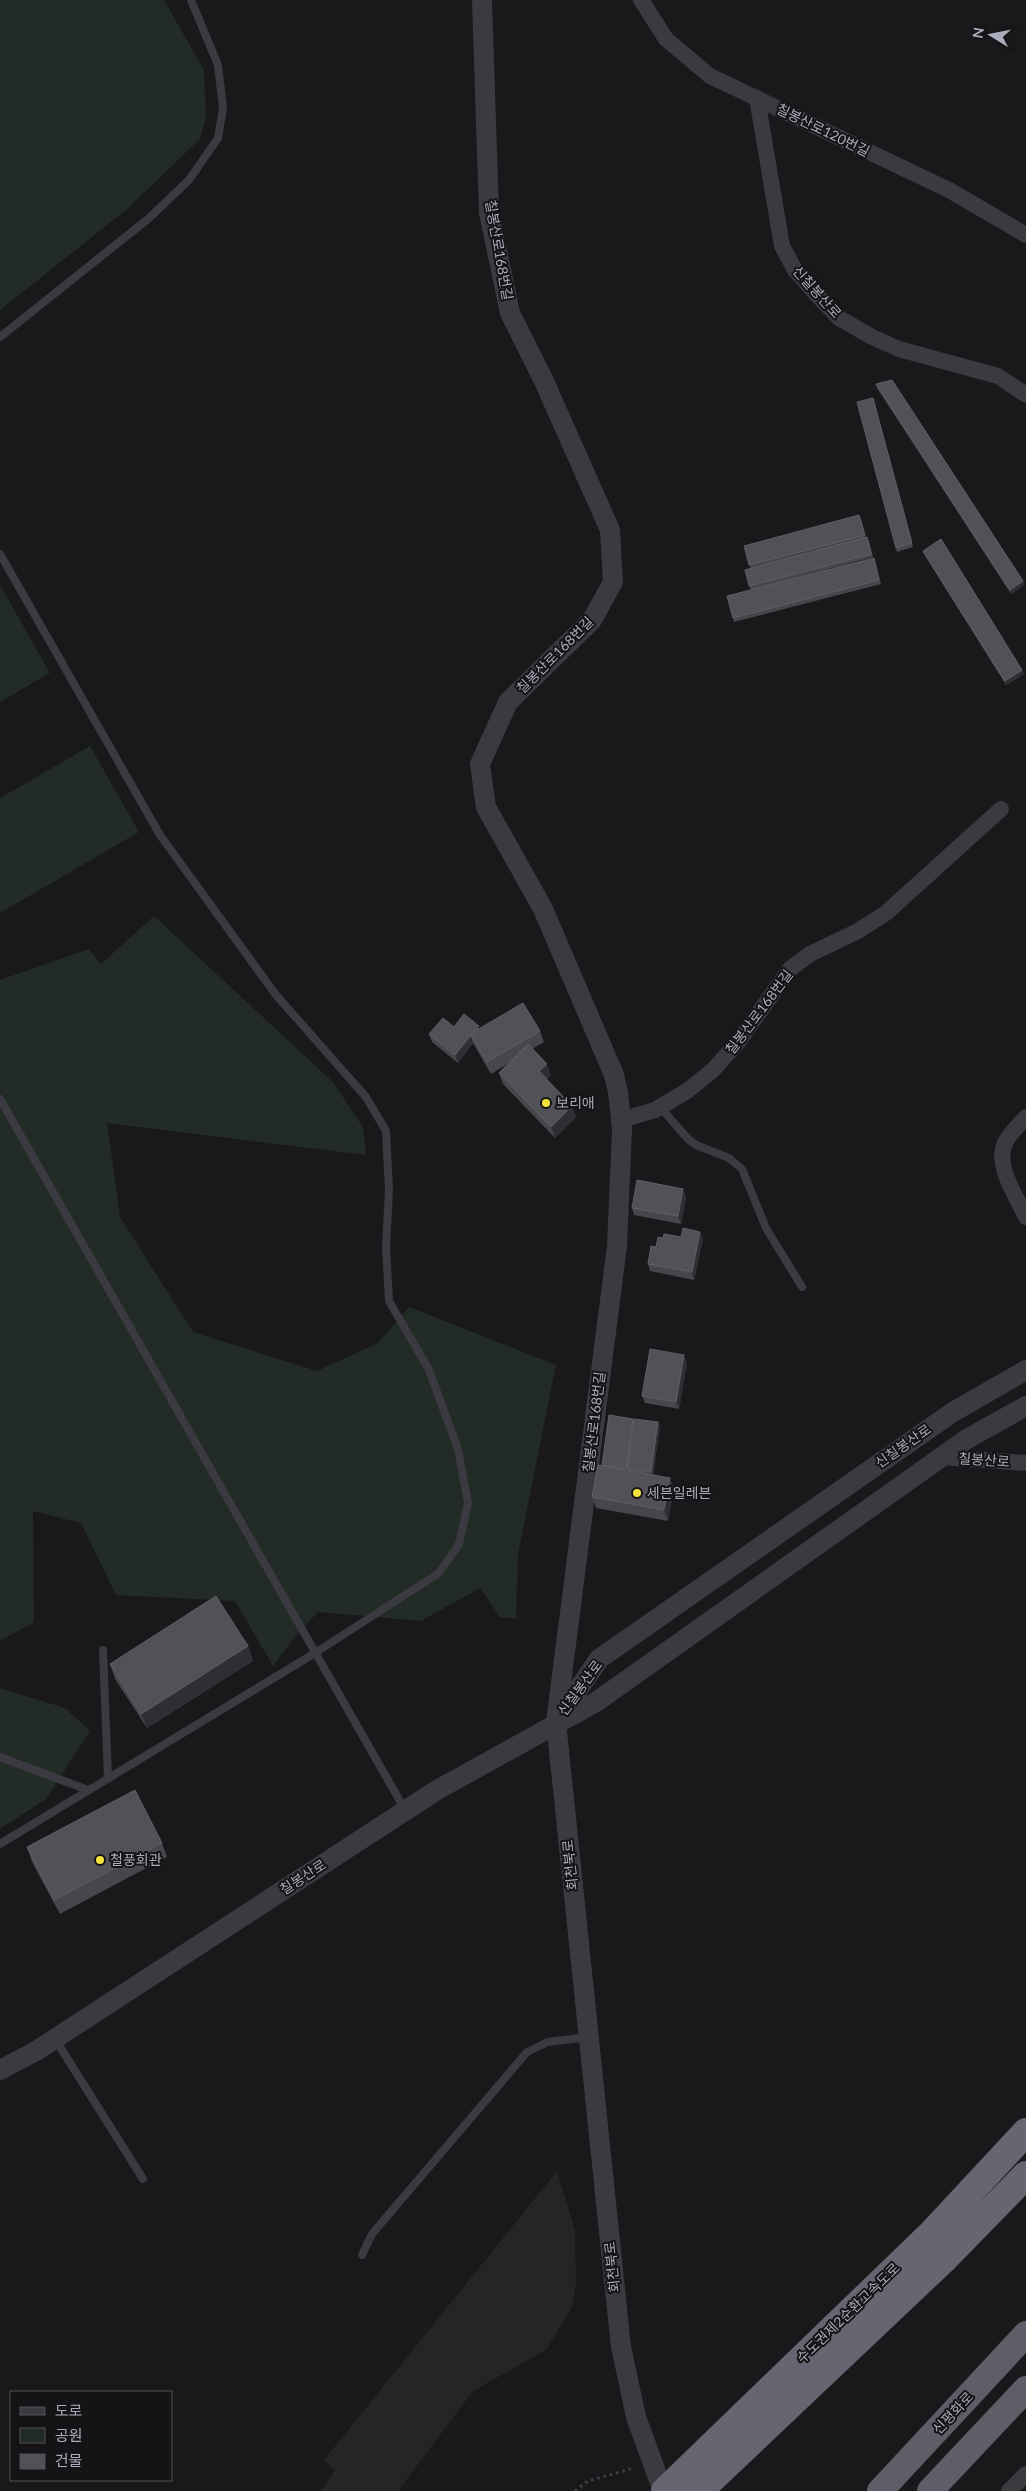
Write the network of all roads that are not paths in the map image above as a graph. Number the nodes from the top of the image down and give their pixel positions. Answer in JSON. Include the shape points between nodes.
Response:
{"nodes":[{"id":1,"x":191,"y":0,"type":"edge"},
{"id":2,"x":482,"y":0,"type":"edge"},
{"id":3,"x":641,"y":0,"type":"edge"},
{"id":4,"x":757,"y":98,"type":"junction"},
{"id":5,"x":1026,"y":236,"type":"edge"},
{"id":6,"x":0,"y":337,"type":"edge"},
{"id":7,"x":1026,"y":394,"type":"edge"},
{"id":8,"x":0,"y":554,"type":"edge"},
{"id":9,"x":1001,"y":809,"type":"dead end"},
{"id":10,"x":0,"y":1099,"type":"edge"},
{"id":11,"x":660,"y":1107,"type":"junction"},
{"id":12,"x":1026,"y":1118,"type":"edge"},
{"id":13,"x":621,"y":1120,"type":"junction"},
{"id":14,"x":1026,"y":1217,"type":"edge"},
{"id":15,"x":802,"y":1287,"type":"dead end"},
{"id":16,"x":1026,"y":1370,"type":"edge"},
{"id":17,"x":1026,"y":1406,"type":"edge"},
{"id":18,"x":941,"y":1457,"type":"junction"},
{"id":19,"x":1026,"y":1463,"type":"edge"},
{"id":20,"x":104,"y":1650,"type":"dead end"},
{"id":21,"x":316,"y":1653,"type":"junction"},
{"id":22,"x":556,"y":1722,"type":"junction"},
{"id":23,"x":0,"y":1757,"type":"edge"},
{"id":24,"x":108,"y":1778,"type":"junction"},
{"id":25,"x":88,"y":1790,"type":"junction"},
{"id":26,"x":405,"y":1810,"type":"junction"},
{"id":27,"x":0,"y":1844,"type":"edge"},
{"id":28,"x":588,"y":2037,"type":"junction"},
{"id":29,"x":55,"y":2038,"type":"junction"},
{"id":30,"x":0,"y":2070,"type":"edge"},
{"id":31,"x":1026,"y":2132,"type":"edge"},
{"id":32,"x":1026,"y":2175,"type":"edge"},
{"id":33,"x":143,"y":2179,"type":"dead end"},
{"id":34,"x":362,"y":2255,"type":"dead end"},
{"id":35,"x":1026,"y":2334,"type":"edge"},
{"id":36,"x":1026,"y":2389,"type":"edge"},
{"id":37,"x":727,"y":2446,"type":"junction"},
{"id":38,"x":1026,"y":2474,"type":"edge"},
{"id":39,"x":664,"y":2491,"type":"edge"},
{"id":40,"x":699,"y":2491,"type":"edge"},
{"id":41,"x":880,"y":2491,"type":"edge"},
{"id":42,"x":930,"y":2491,"type":"edge"},
{"id":43,"x":1009,"y":2491,"type":"edge"}],
"edges":[{"from":1,"to":6,"type":"lane","via":[[218,65],[223,108],[218,138],[189,180],[148,219]]},
{"from":2,"to":13,"type":"street","name":"칠봉산로168번길","via":[[490,213],[510,313],[610,530],[613,582],[592,620],[508,702],[480,764],[486,807],[543,909],[614,1075]]},
{"from":3,"to":4,"type":"street","name":"칠봉산로120번길","via":[[666,39],[710,76]]},
{"from":4,"to":5,"type":"street","name":"칠봉산로120번길","via":[[949,190]]},
{"from":4,"to":7,"type":"street","name":"신칠봉산로","via":[[782,246],[795,270],[817,295],[840,318],[872,338],[899,349],[998,376]]},
{"from":8,"to":21,"type":"lane","via":[[160,835],[276,995],[366,1097],[386,1131],[389,1301],[429,1370],[458,1448],[468,1503],[467,1518],[459,1544],[439,1573]]},
{"from":9,"to":11,"type":"street","name":"칠봉산로168번길","via":[[886,914],[810,954],[790,969],[738,1042],[713,1070]]},
{"from":10,"to":21,"type":"lane"},
{"from":11,"to":13,"type":"street","name":"칠봉산로168번길"},
{"from":11,"to":15,"type":"lane","via":[[688,1139],[729,1158],[742,1169],[766,1228]]},
{"from":12,"to":14,"type":"street","via":[[1004,1143],[1002,1153],[1003,1167]]},
{"from":13,"to":22,"type":"street","name":"칠봉산로168번길","via":[[617,1246]]},
{"from":16,"to":22,"type":"street","name":"신칠봉산로","via":[[953,1412],[599,1659]]},
{"from":17,"to":18,"type":"street","name":"신칠봉산로"},
{"from":18,"to":19,"type":"street","name":"칠봉산로"},
{"from":18,"to":22,"type":"street","name":"신칠봉산로","via":[[596,1702]]},
{"from":20,"to":24,"type":"lane"},
{"from":21,"to":24,"type":"lane"},
{"from":21,"to":26,"type":"lane"},
{"from":22,"to":26,"type":"street","name":"칠봉산로"},
{"from":22,"to":28,"type":"street","name":"회천북로"},
{"from":23,"to":25,"type":"lane"},
{"from":24,"to":25,"type":"lane"},
{"from":25,"to":27,"type":"lane"},
{"from":26,"to":29,"type":"street","name":"칠봉산로"},
{"from":28,"to":34,"type":"lane","via":[[548,2042],[527,2052],[372,2234]]},
{"from":28,"to":39,"type":"street","name":"회천북로","via":[[621,2347],[636,2417]]},
{"from":29,"to":30,"type":"street","name":"칠봉산로"},
{"from":29,"to":33,"type":"lane"},
{"from":31,"to":37,"type":"highway","name":"수도권제2순환고속도로"},
{"from":32,"to":37,"type":"highway","name":"수도권제2순환고속도로","via":[[945,2258]]},
{"from":35,"to":41,"type":"highway","name":"신평화로"},
{"from":36,"to":42,"type":"highway"},
{"from":37,"to":39,"type":"highway","name":"수도권제2순환고속도로"},
{"from":37,"to":40,"type":"highway","name":"수도권제2순환고속도로"},
{"from":38,"to":43,"type":"street"}]}
